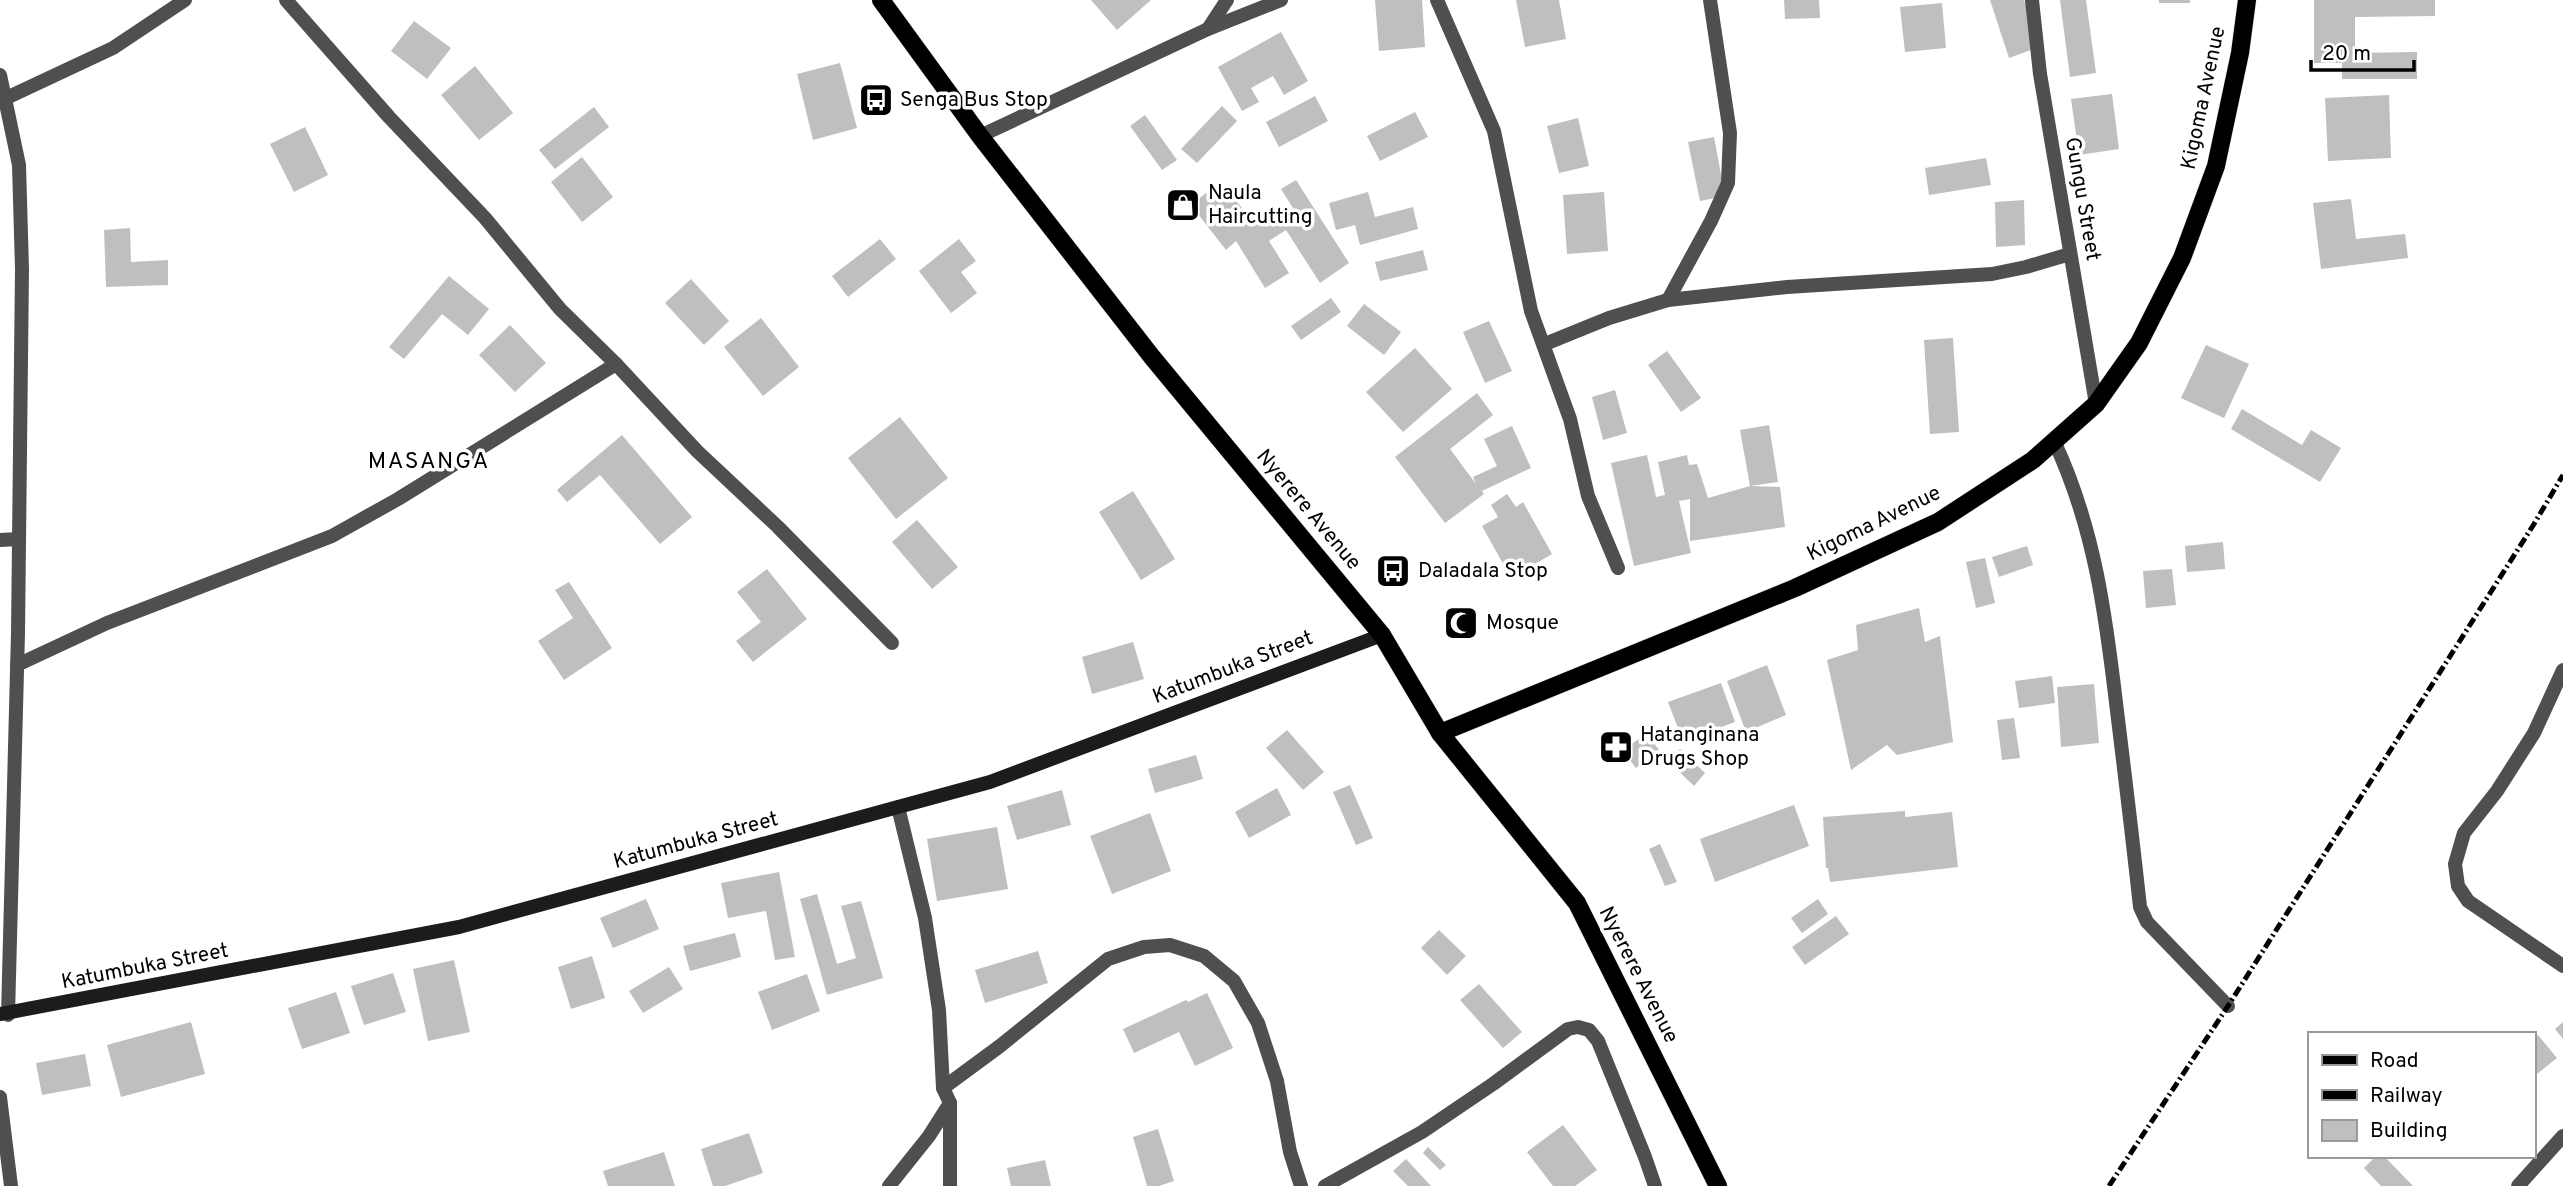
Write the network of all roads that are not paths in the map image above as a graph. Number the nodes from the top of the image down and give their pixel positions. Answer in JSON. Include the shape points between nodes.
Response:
{"nodes":[{"id":1,"x":185,"y":0,"type":"edge"},
{"id":2,"x":286,"y":0,"type":"edge"},
{"id":3,"x":881,"y":0,"type":"edge"},
{"id":4,"x":1227,"y":0,"type":"edge"},
{"id":5,"x":1281,"y":0,"type":"edge"},
{"id":6,"x":1437,"y":0,"type":"edge"},
{"id":7,"x":1710,"y":0,"type":"edge"},
{"id":8,"x":2032,"y":0,"type":"edge"},
{"id":9,"x":2247,"y":0,"type":"edge"},
{"id":10,"x":1208,"y":29,"type":"junction"},
{"id":11,"x":0,"y":75,"type":"edge"},
{"id":12,"x":3,"y":100,"type":"edge"},
{"id":13,"x":980,"y":136,"type":"junction"},
{"id":14,"x":2070,"y":254,"type":"junction"},
{"id":15,"x":1668,"y":300,"type":"junction"},
{"id":16,"x":1545,"y":344,"type":"junction"},
{"id":17,"x":616,"y":363,"type":"junction"},
{"id":18,"x":2096,"y":404,"type":"junction"},
{"id":19,"x":2054,"y":441,"type":"junction"},
{"id":20,"x":19,"y":539,"type":"junction"},
{"id":21,"x":0,"y":540,"type":"edge"},
{"id":22,"x":1618,"y":568,"type":"dead end"},
{"id":23,"x":1382,"y":635,"type":"junction"},
{"id":24,"x":892,"y":643,"type":"dead end"},
{"id":25,"x":17,"y":665,"type":"junction"},
{"id":26,"x":2563,"y":670,"type":"edge"},
{"id":27,"x":1440,"y":733,"type":"junction"},
{"id":28,"x":898,"y":807,"type":"junction"},
{"id":29,"x":2563,"y":966,"type":"edge"},
{"id":30,"x":2228,"y":1006,"type":"dead end"},
{"id":31,"x":4,"y":1014,"type":"edge"},
{"id":32,"x":943,"y":1088,"type":"junction"},
{"id":33,"x":0,"y":1097,"type":"edge"},
{"id":34,"x":950,"y":1102,"type":"junction"},
{"id":35,"x":2563,"y":1136,"type":"edge"},
{"id":36,"x":10,"y":1186,"type":"edge"},
{"id":37,"x":889,"y":1186,"type":"edge"},
{"id":38,"x":950,"y":1186,"type":"edge"},
{"id":39,"x":1301,"y":1186,"type":"edge"},
{"id":40,"x":1325,"y":1186,"type":"edge"},
{"id":41,"x":1654,"y":1186,"type":"edge"},
{"id":42,"x":1718,"y":1186,"type":"edge"},
{"id":43,"x":2518,"y":1186,"type":"edge"}],
"edges":[{"from":1,"to":12,"type":"street","via":[[113,48]]},
{"from":2,"to":17,"type":"street","via":[[485,218],[560,309]]},
{"from":3,"to":13,"type":"main road","name":"Nyerere Avenue"},
{"from":4,"to":10,"type":"street"},
{"from":5,"to":10,"type":"street"},
{"from":6,"to":16,"type":"street","via":[[1494,131],[1531,311]]},
{"from":7,"to":15,"type":"street","via":[[1730,133],[1728,183]]},
{"from":8,"to":14,"type":"street","name":"Gungu Street"},
{"from":9,"to":18,"type":"main road","name":"Kigoma Avenue","via":[[2216,166],[2182,258],[2138,343]]},
{"from":10,"to":13,"type":"street"},
{"from":11,"to":12,"type":"street"},
{"from":12,"to":20,"type":"street","via":[[19,165],[22,243]]},
{"from":13,"to":23,"type":"main road","name":"Nyerere Avenue","via":[[1152,357]]},
{"from":14,"to":15,"type":"street","via":[[1992,274]]},
{"from":14,"to":18,"type":"street","name":"Gungu Street"},
{"from":15,"to":16,"type":"street"},
{"from":16,"to":22,"type":"street","via":[[1570,419],[1588,496]]},
{"from":17,"to":24,"type":"street","via":[[697,451]]},
{"from":17,"to":25,"type":"street","via":[[332,536],[107,623]]},
{"from":18,"to":19,"type":"main road","name":"Kigoma Avenue"},
{"from":19,"to":27,"type":"main road","name":"Kigoma Avenue","via":[[2033,460],[1938,522],[1795,588]]},
{"from":19,"to":30,"type":"street","via":[[2087,524],[2106,619],[2140,907],[2147,922]]},
{"from":20,"to":21,"type":"street"},
{"from":20,"to":25,"type":"street"},
{"from":23,"to":27,"type":"main road","name":"Nyerere Avenue"},
{"from":23,"to":28,"type":"main road","name":"Katumbuka Street","via":[[990,782]]},
{"from":25,"to":31,"type":"street"},
{"from":26,"to":29,"type":"street","via":[[2534,733],[2464,833],[2455,864],[2458,886],[2468,901]]},
{"from":27,"to":42,"type":"main road","name":"Nyerere Avenue","via":[[1577,904]]},
{"from":28,"to":31,"type":"main road","name":"Katumbuka Street","via":[[460,927]]},
{"from":28,"to":32,"type":"street","via":[[925,918],[939,1010]]},
{"from":32,"to":34,"type":"street"},
{"from":32,"to":39,"type":"street","via":[[1108,959],[1144,947],[1170,946],[1204,956],[1234,981],[1258,1023]]},
{"from":33,"to":36,"type":"street"},
{"from":34,"to":37,"type":"street"},
{"from":34,"to":38,"type":"street"},
{"from":35,"to":43,"type":"street"},
{"from":40,"to":41,"type":"street","via":[[1422,1132],[1559,1035],[1578,1027],[1589,1030],[1598,1041]]}]}
